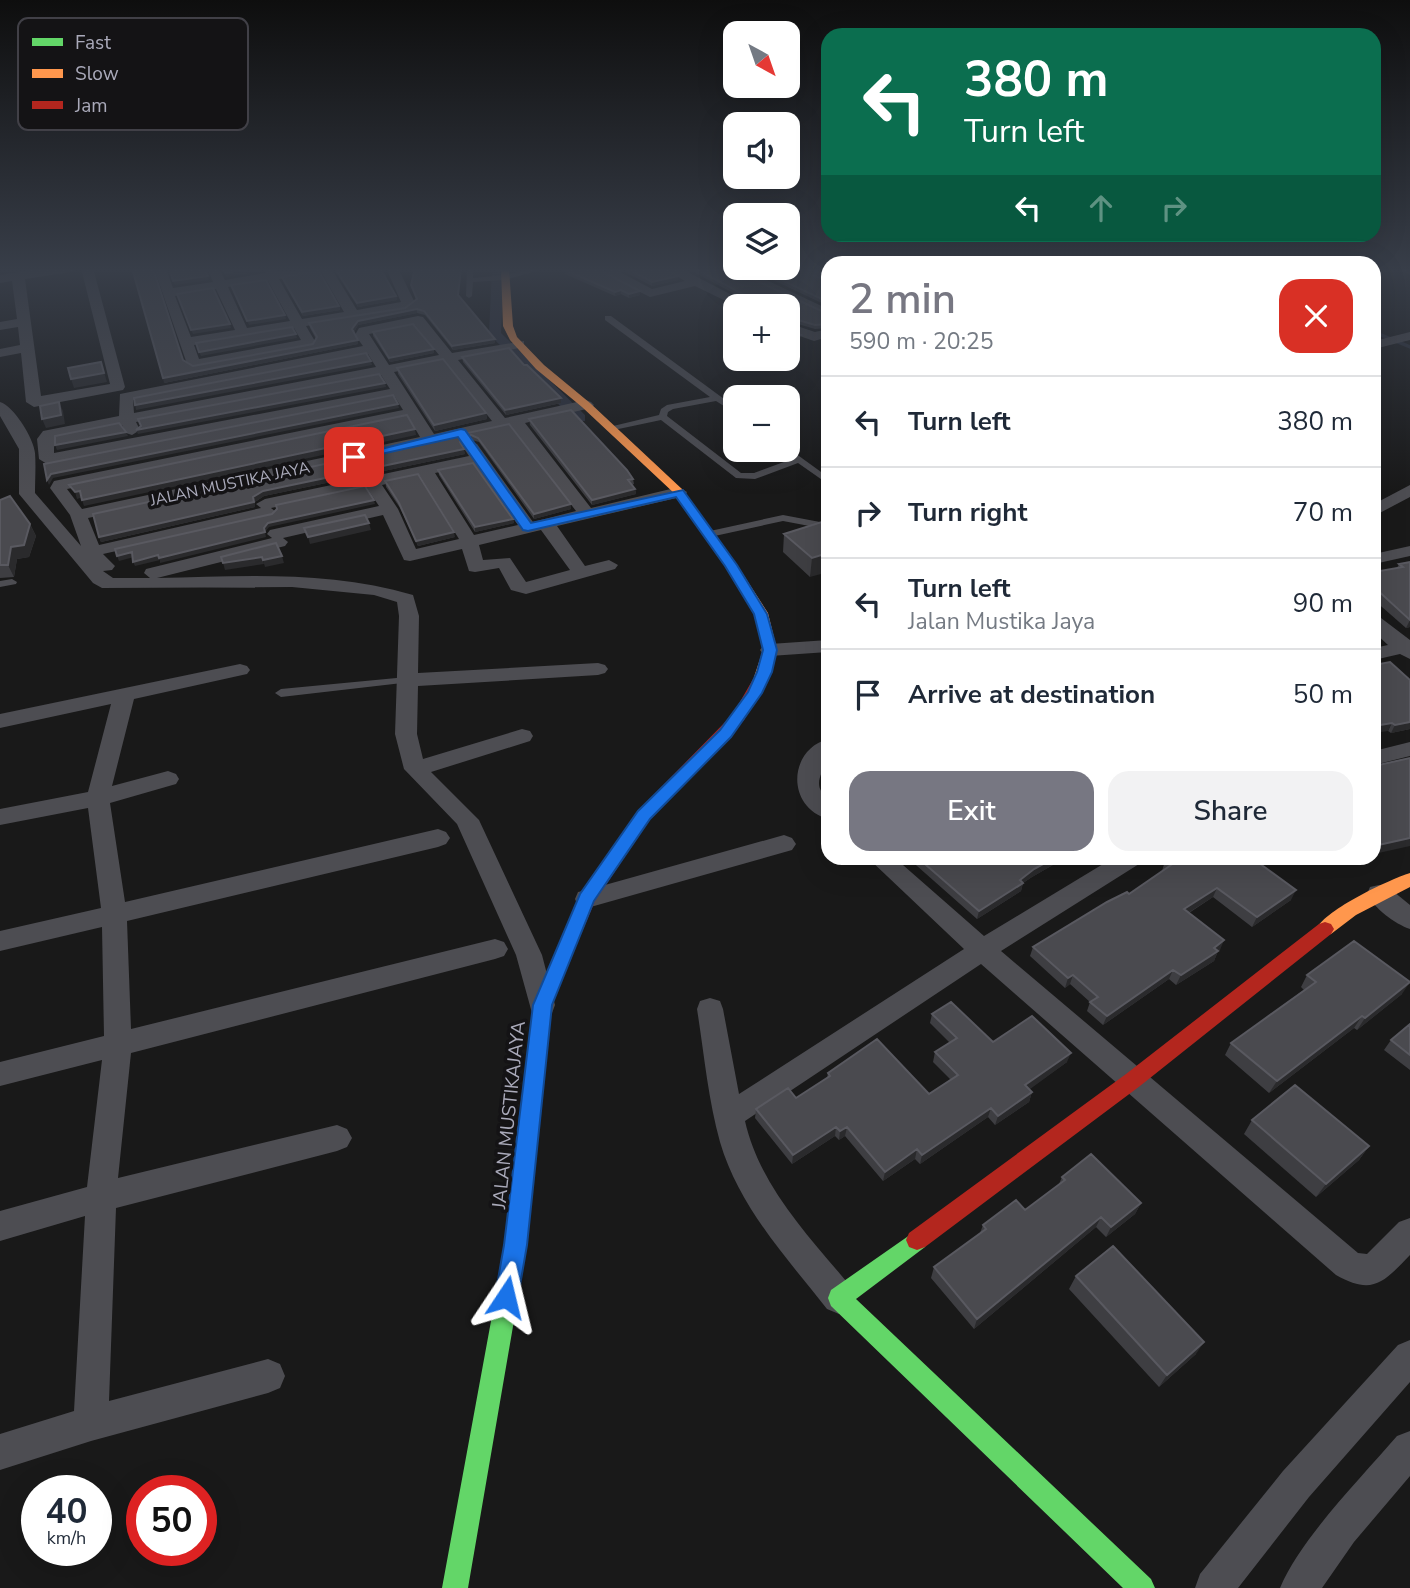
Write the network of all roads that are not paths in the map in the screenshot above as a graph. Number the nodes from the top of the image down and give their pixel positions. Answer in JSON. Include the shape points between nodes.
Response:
{"nodes":[{"id":1,"x":26,"y":342,"type":"edge"},
{"id":2,"x":106,"y":342,"type":"edge"},
{"id":3,"x":186,"y":342,"type":"edge"},
{"id":4,"x":308,"y":342,"type":"edge"},
{"id":5,"x":367,"y":342,"type":"edge"},
{"id":6,"x":435,"y":342,"type":"edge"},
{"id":7,"x":641,"y":342,"type":"edge"},
{"id":8,"x":519,"y":344,"type":"joint"},
{"id":9,"x":27,"y":348,"type":"junction"},
{"id":10,"x":372,"y":349,"type":"junction"},
{"id":11,"x":0,"y":353,"type":"edge"},
{"id":12,"x":447,"y":357,"type":"junction"},
{"id":13,"x":386,"y":369,"type":"junction"},
{"id":14,"x":397,"y":392,"type":"junction"},
{"id":15,"x":717,"y":398,"type":"junction"},
{"id":16,"x":723,"y":402,"type":"edge"},
{"id":17,"x":586,"y":405,"type":"junction"},
{"id":18,"x":37,"y":406,"type":"junction"},
{"id":19,"x":5,"y":412,"type":"edge"},
{"id":20,"x":414,"y":413,"type":"junction"},
{"id":21,"x":663,"y":417,"type":"junction"},
{"id":22,"x":127,"y":419,"type":"junction"},
{"id":23,"x":508,"y":422,"type":"junction"},
{"id":24,"x":72,"y":428,"type":"junction"},
{"id":25,"x":612,"y":429,"type":"junction"},
{"id":26,"x":461,"y":433,"type":"junction"},
{"id":27,"x":430,"y":440,"type":"junction"},
{"id":28,"x":137,"y":443,"type":"junction"},
{"id":29,"x":480,"y":459,"type":"junction"},
{"id":30,"x":800,"y":461,"type":"edge"},
{"id":31,"x":793,"y":462,"type":"edge"},
{"id":32,"x":144,"y":468,"type":"junction"},
{"id":33,"x":425,"y":470,"type":"junction"},
{"id":34,"x":821,"y":476,"type":"edge"},
{"id":35,"x":253,"y":479,"type":"junction"},
{"id":36,"x":372,"y":482,"type":"junction"},
{"id":37,"x":1410,"y":490,"type":"edge"},
{"id":38,"x":679,"y":492,"type":"junction"},
{"id":39,"x":153,"y":500,"type":"junction"},
{"id":40,"x":1381,"y":507,"type":"edge"},
{"id":41,"x":266,"y":508,"type":"junction"},
{"id":42,"x":389,"y":509,"type":"junction"},
{"id":43,"x":586,"y":513,"type":"junction"},
{"id":44,"x":76,"y":514,"type":"junction"},
{"id":45,"x":50,"y":522,"type":"junction"},
{"id":46,"x":537,"y":525,"type":"junction"},
{"id":47,"x":820,"y":525,"type":"edge"},
{"id":48,"x":710,"y":534,"type":"junction"},
{"id":49,"x":470,"y":541,"type":"junction"},
{"id":50,"x":279,"y":543,"type":"junction"},
{"id":51,"x":94,"y":551,"type":"junction"},
{"id":52,"x":1410,"y":551,"type":"edge"},
{"id":53,"x":1381,"y":557,"type":"edge"},
{"id":54,"x":609,"y":565,"type":"dead end"},
{"id":55,"x":581,"y":573,"type":"junction"},
{"id":56,"x":12,"y":582,"type":"dead end"},
{"id":57,"x":0,"y":584,"type":"edge"},
{"id":58,"x":1381,"y":628,"type":"edge"},
{"id":59,"x":821,"y":646,"type":"edge"},
{"id":60,"x":1408,"y":649,"type":"edge"},
{"id":61,"x":770,"y":650,"type":"junction"},
{"id":62,"x":1381,"y":653,"type":"edge"},
{"id":63,"x":598,"y":669,"type":"dead end"},
{"id":64,"x":240,"y":670,"type":"dead end"},
{"id":65,"x":407,"y":680,"type":"junction"},
{"id":66,"x":281,"y":693,"type":"dead end"},
{"id":67,"x":124,"y":696,"type":"junction"},
{"id":68,"x":0,"y":721,"type":"edge"},
{"id":69,"x":522,"y":736,"type":"dead end"},
{"id":70,"x":1410,"y":750,"type":"edge"},
{"id":71,"x":821,"y":751,"type":"edge"},
{"id":72,"x":1381,"y":756,"type":"edge"},
{"id":73,"x":415,"y":768,"type":"junction"},
{"id":74,"x":168,"y":779,"type":"dead end"},
{"id":75,"x":98,"y":798,"type":"junction"},
{"id":76,"x":821,"y":805,"type":"edge"},
{"id":77,"x":0,"y":817,"type":"edge"},
{"id":78,"x":438,"y":838,"type":"dead end"},
{"id":79,"x":784,"y":844,"type":"dead end"},
{"id":80,"x":888,"y":865,"type":"edge"},
{"id":81,"x":1120,"y":865,"type":"edge"},
{"id":82,"x":1410,"y":879,"type":"edge"},
{"id":83,"x":1379,"y":894,"type":"junction"},
{"id":84,"x":587,"y":899,"type":"junction"},
{"id":85,"x":114,"y":915,"type":"junction"},
{"id":86,"x":1410,"y":919,"type":"edge"},
{"id":87,"x":0,"y":941,"type":"edge"},
{"id":88,"x":495,"y":949,"type":"dead end"},
{"id":89,"x":982,"y":950,"type":"junction"},
{"id":90,"x":542,"y":1005,"type":"junction"},
{"id":91,"x":710,"y":1009,"type":"dead end"},
{"id":92,"x":117,"y":1045,"type":"junction"},
{"id":93,"x":0,"y":1074,"type":"edge"},
{"id":94,"x":1133,"y":1080,"type":"junction"},
{"id":95,"x":729,"y":1116,"type":"junction"},
{"id":96,"x":337,"y":1138,"type":"dead end"},
{"id":97,"x":101,"y":1197,"type":"junction"},
{"id":98,"x":0,"y":1226,"type":"edge"},
{"id":99,"x":1410,"y":1233,"type":"edge"},
{"id":100,"x":839,"y":1298,"type":"junction"},
{"id":101,"x":1410,"y":1357,"type":"edge"},
{"id":102,"x":268,"y":1376,"type":"dead end"},
{"id":103,"x":91,"y":1423,"type":"junction"},
{"id":104,"x":1410,"y":1449,"type":"edge"},
{"id":105,"x":0,"y":1452,"type":"edge"},
{"id":106,"x":455,"y":1588,"type":"edge"},
{"id":107,"x":1142,"y":1588,"type":"edge"},
{"id":108,"x":1214,"y":1588,"type":"edge"},
{"id":109,"x":1299,"y":1588,"type":"edge"}],
"edges":[{"from":1,"to":9,"type":"street"},
{"from":2,"to":18,"type":"street","via":[[118,387]]},
{"from":3,"to":4,"type":"street","via":[[196,364]]},
{"from":5,"to":10,"type":"street"},
{"from":6,"to":12,"type":"street"},
{"from":7,"to":15,"type":"lane"},
{"from":8,"to":12,"type":"street"},
{"from":8,"to":17,"type":"main road"},
{"from":9,"to":11,"type":"street"},
{"from":9,"to":18,"type":"street"},
{"from":10,"to":13,"type":"street"},
{"from":10,"to":22,"type":"street","via":[[125,397]]},
{"from":12,"to":13,"type":"street"},
{"from":12,"to":23,"type":"street"},
{"from":13,"to":14,"type":"street"},
{"from":13,"to":22,"type":"street"},
{"from":14,"to":20,"type":"street"},
{"from":14,"to":28,"type":"street"},
{"from":15,"to":16,"type":"lane"},
{"from":15,"to":21,"type":"lane","via":[[670,407]]},
{"from":17,"to":23,"type":"street","name":"JALAN MUSTIKA JAYA"},
{"from":17,"to":25,"type":"main road"},
{"from":18,"to":19,"type":"street"},
{"from":18,"to":24,"type":"street","via":[[68,406]]},
{"from":19,"to":45,"type":"street","via":[[27,449],[27,494]]},
{"from":20,"to":27,"type":"street"},
{"from":20,"to":32,"type":"street"},
{"from":21,"to":25,"type":"lane"},
{"from":21,"to":31,"type":"lane","via":[[739,476],[755,476]]},
{"from":22,"to":24,"type":"street"},
{"from":22,"to":28,"type":"street"},
{"from":23,"to":26,"type":"street","name":"JALAN MUSTIKA JAYA"},
{"from":23,"to":43,"type":"street"},
{"from":24,"to":28,"type":"street","via":[[45,437],[47,459]]},
{"from":25,"to":38,"type":"main road"},
{"from":26,"to":27,"type":"street","name":"JALAN MUSTIKA JAYA"},
{"from":26,"to":29,"type":"street"},
{"from":27,"to":35,"type":"street","name":"JALAN MUSTIKA JAYA"},
{"from":28,"to":32,"type":"street"},
{"from":29,"to":33,"type":"street"},
{"from":29,"to":46,"type":"street"},
{"from":30,"to":34,"type":"lane"},
{"from":32,"to":39,"type":"street"},
{"from":32,"to":44,"type":"street","via":[[60,485]]},
{"from":33,"to":36,"type":"street"},
{"from":33,"to":49,"type":"street"},
{"from":35,"to":39,"type":"street","name":"JALAN MUSTIKA JAYA"},
{"from":35,"to":41,"type":"street"},
{"from":36,"to":41,"type":"street"},
{"from":36,"to":42,"type":"street"},
{"from":37,"to":40,"type":"street"},
{"from":38,"to":43,"type":"street"},
{"from":38,"to":48,"type":"main road"},
{"from":39,"to":44,"type":"street","name":"JALAN MUSTIKA JAYA"},
{"from":41,"to":50,"type":"street"},
{"from":41,"to":51,"type":"street"},
{"from":42,"to":49,"type":"street","via":[[410,556]]},
{"from":42,"to":50,"type":"street"},
{"from":43,"to":46,"type":"street"},
{"from":44,"to":45,"type":"street","name":"JALAN MUSTIKA JAYA"},
{"from":44,"to":51,"type":"street"},
{"from":45,"to":65,"type":"street","via":[[109,584],[292,581],[402,597],[409,607]]},
{"from":46,"to":49,"type":"street"},
{"from":46,"to":55,"type":"street"},
{"from":47,"to":48,"type":"lane","via":[[783,518]]},
{"from":48,"to":61,"type":"main road","via":[[761,614]]},
{"from":49,"to":55,"type":"street","via":[[476,568],[504,562],[518,586]]},
{"from":50,"to":51,"type":"street","via":[[126,580],[95,558]]},
{"from":52,"to":53,"type":"street"},
{"from":54,"to":55,"type":"street"},
{"from":56,"to":57,"type":"lane"},
{"from":58,"to":60,"type":"street"},
{"from":59,"to":61,"type":"street"},
{"from":60,"to":62,"type":"street"},
{"from":61,"to":84,"type":"main road","name":"JALAN MUSTIKAJAYA","via":[[755,693],[739,717],[644,815]]},
{"from":63,"to":65,"type":"street"},
{"from":64,"to":67,"type":"street"},
{"from":65,"to":66,"type":"lane"},
{"from":65,"to":73,"type":"street","via":[[406,734]]},
{"from":67,"to":68,"type":"street"},
{"from":67,"to":75,"type":"street"},
{"from":69,"to":73,"type":"street"},
{"from":70,"to":72,"type":"street"},
{"from":71,"to":76,"type":"street","via":[[812,764],[808,786]]},
{"from":73,"to":90,"type":"street","via":[[467,820],[528,955]]},
{"from":74,"to":75,"type":"street"},
{"from":75,"to":77,"type":"street"},
{"from":75,"to":85,"type":"street"},
{"from":78,"to":85,"type":"street"},
{"from":79,"to":84,"type":"street"},
{"from":80,"to":89,"type":"street"},
{"from":81,"to":89,"type":"street"},
{"from":82,"to":83,"type":"main road"},
{"from":83,"to":86,"type":"street"},
{"from":83,"to":94,"type":"main road","via":[[1350,910]]},
{"from":84,"to":90,"type":"main road","name":"JALAN MUSTIKAJAYA"},
{"from":85,"to":87,"type":"street"},
{"from":85,"to":92,"type":"street"},
{"from":88,"to":92,"type":"street"},
{"from":89,"to":94,"type":"street"},
{"from":89,"to":95,"type":"street"},
{"from":90,"to":106,"type":"main road","name":"JALAN MUSTIKAJAYA","via":[[516,1245]]},
{"from":91,"to":95,"type":"street"},
{"from":92,"to":93,"type":"street"},
{"from":92,"to":97,"type":"street"},
{"from":94,"to":99,"type":"street","via":[[1347,1264],[1358,1270],[1374,1269]]},
{"from":94,"to":100,"type":"main road"},
{"from":95,"to":100,"type":"street","via":[[748,1178]]},
{"from":96,"to":97,"type":"street"},
{"from":97,"to":98,"type":"street"},
{"from":97,"to":103,"type":"street"},
{"from":100,"to":107,"type":"main road"},
{"from":101,"to":108,"type":"street","via":[[1296,1484]]},
{"from":102,"to":103,"type":"street"},
{"from":103,"to":105,"type":"street"},
{"from":104,"to":109,"type":"street","via":[[1341,1529]]}]}
